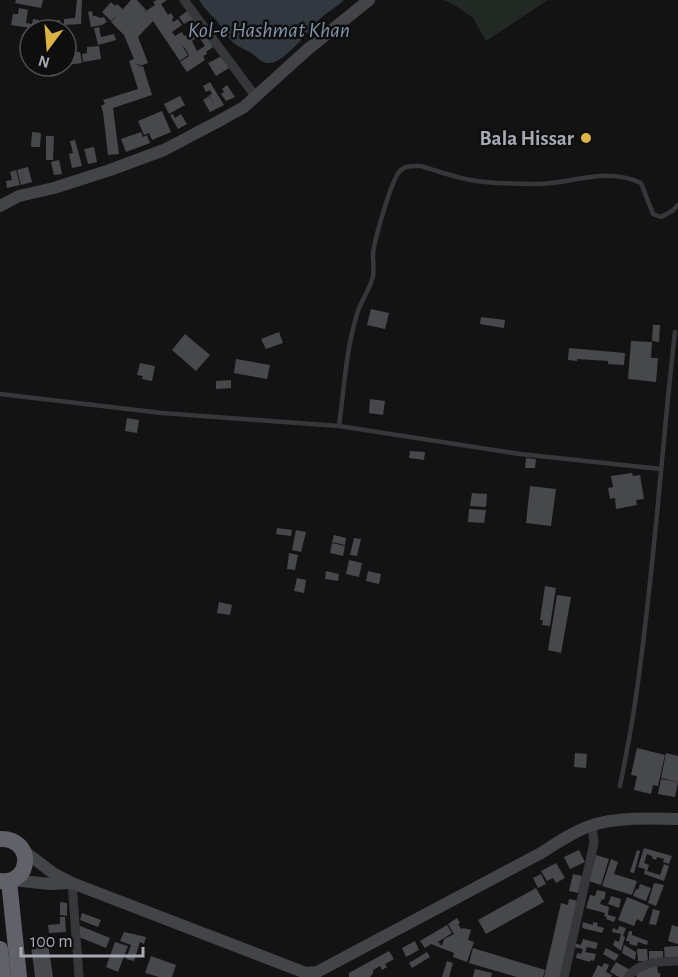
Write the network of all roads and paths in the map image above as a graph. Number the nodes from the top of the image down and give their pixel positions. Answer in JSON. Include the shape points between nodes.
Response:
{"nodes":[{"id":1,"x":184,"y":0,"type":"edge"},
{"id":2,"x":369,"y":0,"type":"edge"},
{"id":3,"x":256,"y":97,"type":"junction"},
{"id":4,"x":678,"y":205,"type":"edge"},
{"id":5,"x":0,"y":206,"type":"edge"},
{"id":6,"x":675,"y":332,"type":"dead end"},
{"id":7,"x":0,"y":394,"type":"edge"},
{"id":8,"x":339,"y":426,"type":"junction"},
{"id":9,"x":661,"y":469,"type":"junction"},
{"id":10,"x":620,"y":786,"type":"dead end"},
{"id":11,"x":678,"y":819,"type":"edge"},
{"id":12,"x":591,"y":825,"type":"junction"},
{"id":13,"x":3,"y":834,"type":"edge"},
{"id":14,"x":24,"y":851,"type":"junction"},
{"id":15,"x":7,"y":881,"type":"edge"},
{"id":16,"x":72,"y":883,"type":"junction"},
{"id":17,"x":0,"y":949,"type":"edge"},
{"id":18,"x":678,"y":961,"type":"edge"},
{"id":19,"x":313,"y":975,"type":"edge"},
{"id":20,"x":3,"y":977,"type":"edge"},
{"id":21,"x":19,"y":977,"type":"edge"},
{"id":22,"x":79,"y":977,"type":"edge"},
{"id":23,"x":564,"y":977,"type":"edge"},
{"id":24,"x":628,"y":977,"type":"edge"}],
"edges":[{"from":1,"to":3,"type":"street"},
{"from":2,"to":3,"type":"main road"},
{"from":3,"to":5,"type":"main road","via":[[164,150],[19,196]]},
{"from":4,"to":8,"type":"lane","via":[[661,217],[653,214],[641,183],[620,176],[540,184],[472,180],[414,166],[400,170],[391,185],[373,252],[374,273],[350,341]]},
{"from":6,"to":9,"type":"lane"},
{"from":7,"to":8,"type":"lane"},
{"from":8,"to":9,"type":"lane","via":[[520,454]]},
{"from":9,"to":10,"type":"lane","via":[[636,696]]},
{"from":11,"to":12,"type":"main road","via":[[615,820]]},
{"from":12,"to":19,"type":"main road"},
{"from":12,"to":23,"type":"street","via":[[594,843]]},
{"from":13,"to":14,"type":"highway"},
{"from":14,"to":15,"type":"highway","via":[[23,871]]},
{"from":14,"to":16,"type":"main road"},
{"from":15,"to":16,"type":"main road"},
{"from":15,"to":21,"type":"highway"},
{"from":16,"to":19,"type":"main road"},
{"from":16,"to":22,"type":"street"},
{"from":17,"to":20,"type":"highway"},
{"from":18,"to":24,"type":"street","via":[[655,962]]}]}
